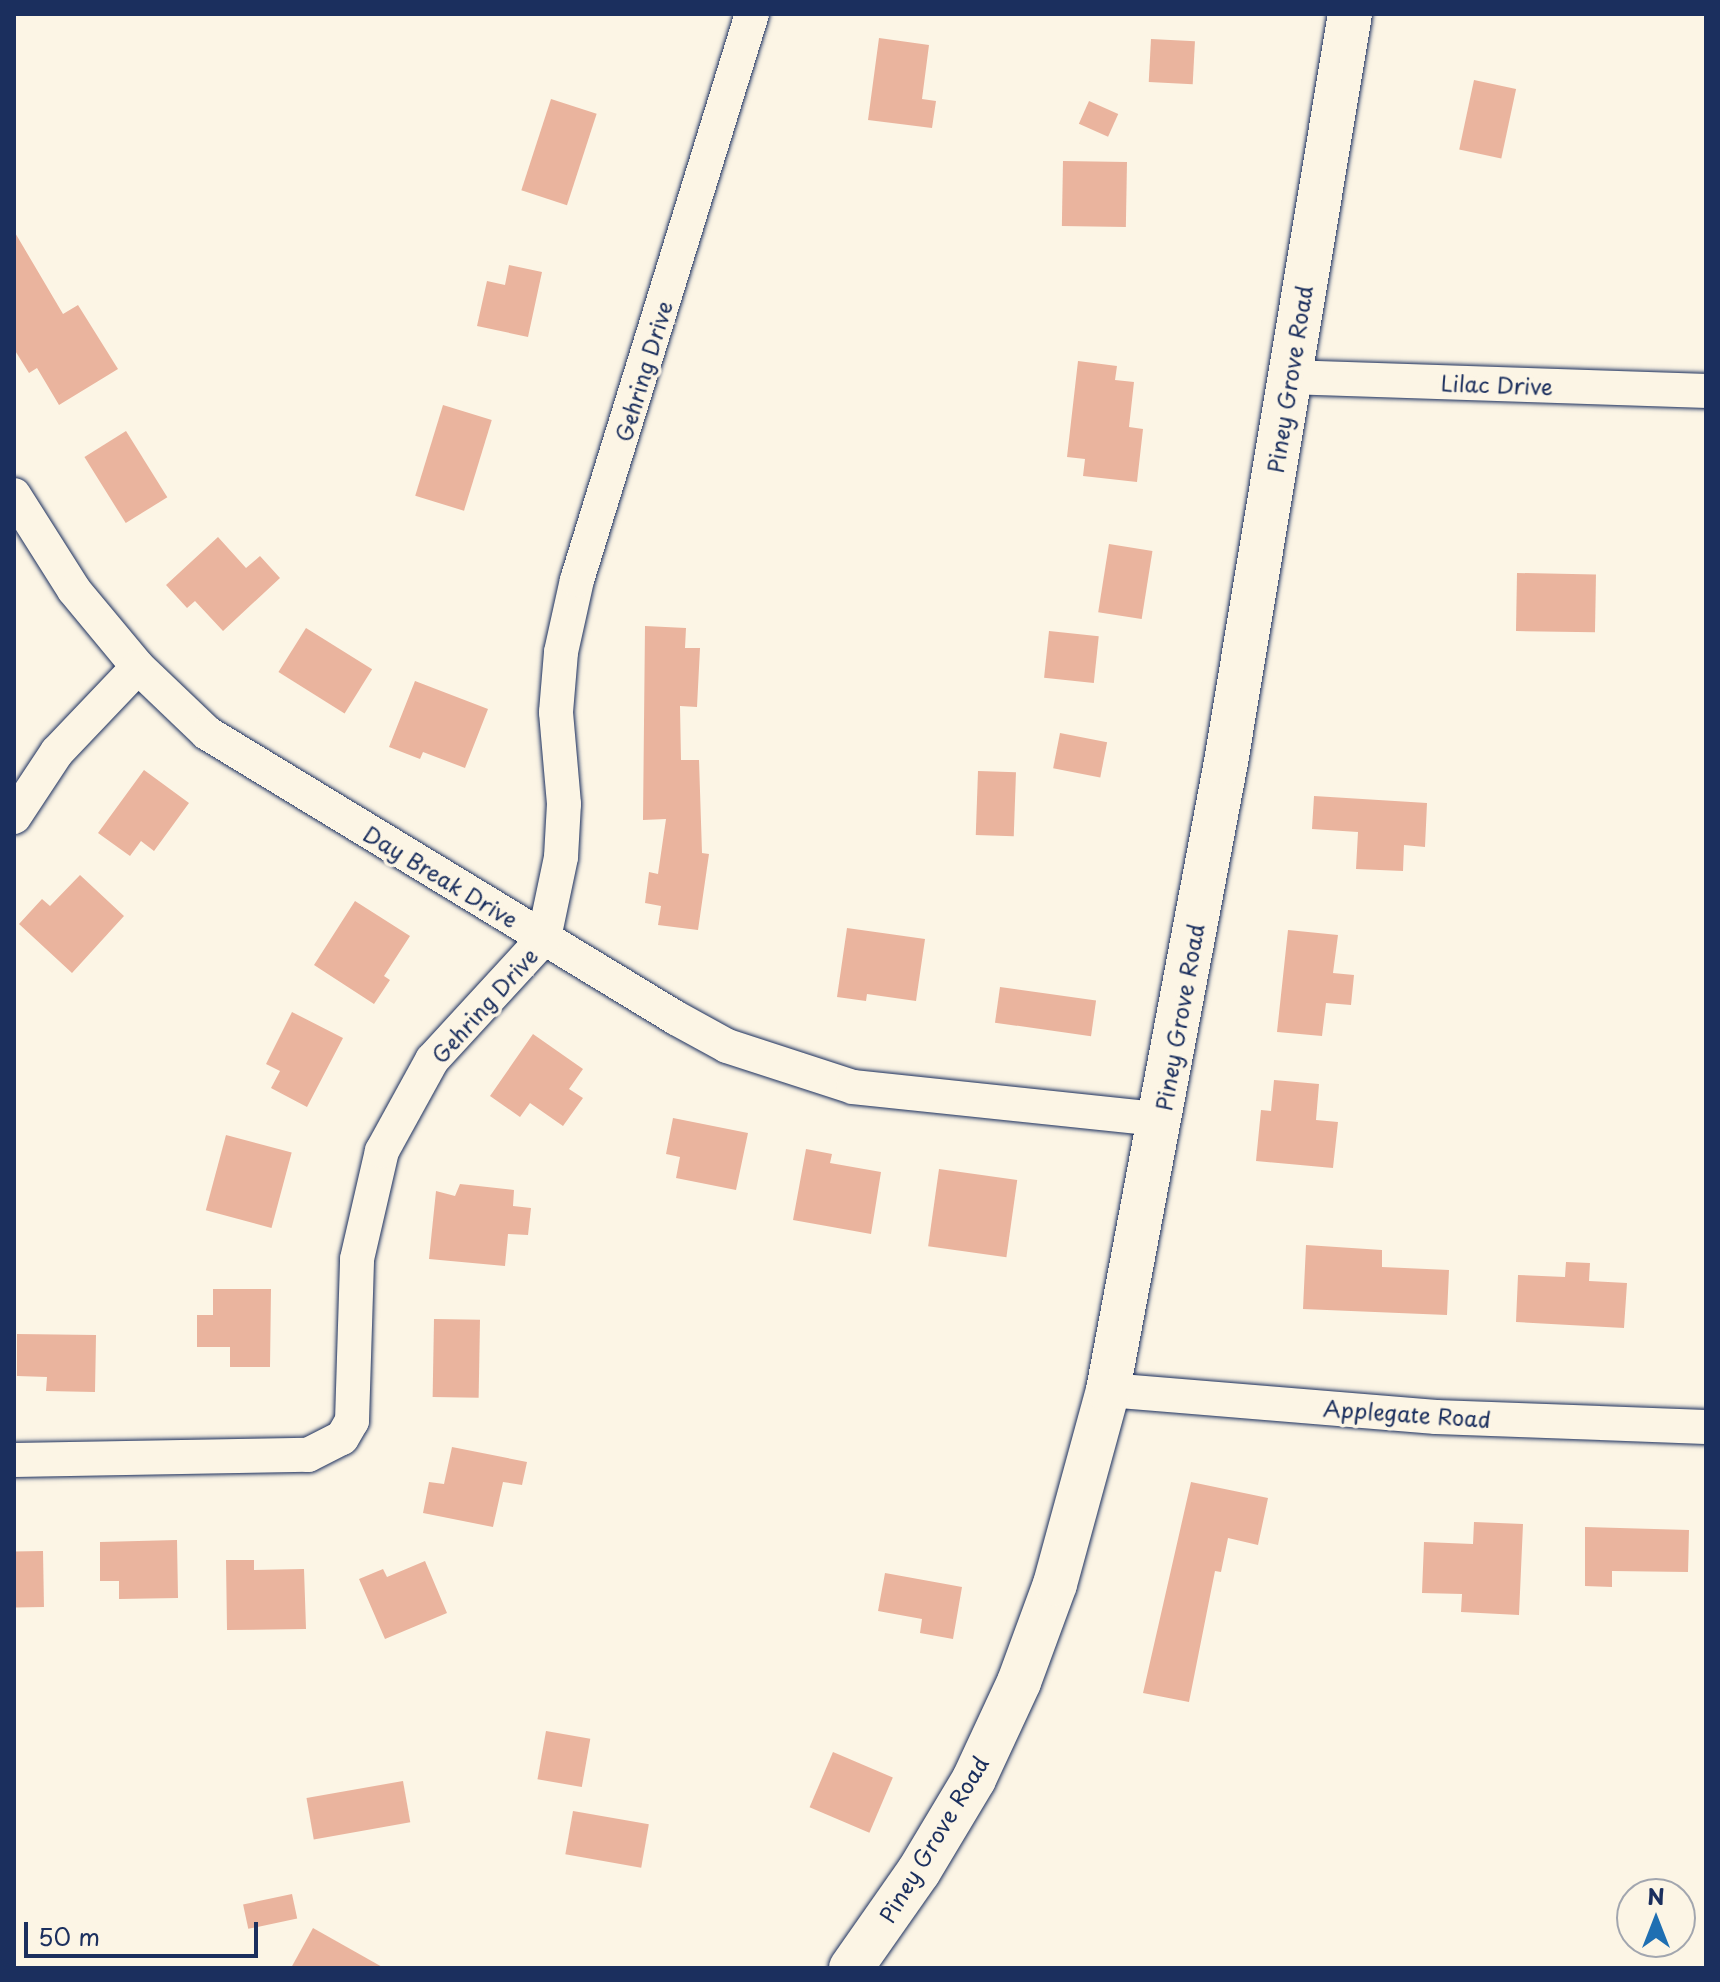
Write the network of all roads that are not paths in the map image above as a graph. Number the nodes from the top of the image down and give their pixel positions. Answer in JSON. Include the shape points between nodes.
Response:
{"nodes":[{"id":1,"x":752,"y":14,"type":"edge"},
{"id":2,"x":1350,"y":14,"type":"edge"},
{"id":3,"x":1289,"y":377,"type":"junction"},
{"id":4,"x":1706,"y":391,"type":"edge"},
{"id":5,"x":14,"y":495,"type":"edge"},
{"id":6,"x":138,"y":667,"type":"junction"},
{"id":7,"x":14,"y":817,"type":"edge"},
{"id":8,"x":544,"y":938,"type":"junction"},
{"id":9,"x":1160,"y":1119,"type":"junction"},
{"id":10,"x":1108,"y":1390,"type":"junction"},
{"id":11,"x":1706,"y":1427,"type":"edge"},
{"id":12,"x":14,"y":1460,"type":"edge"},
{"id":13,"x":851,"y":1968,"type":"edge"}],
"edges":[{"from":1,"to":8,"type":"street","name":"Gehring Drive","via":[[577,580],[561,652],[556,712],[564,804],[561,857]]},
{"from":2,"to":3,"type":"main road","name":"Piney Grove Road"},
{"from":3,"to":4,"type":"street","name":"Lilac Drive"},
{"from":3,"to":9,"type":"main road","name":"Piney Grove Road"},
{"from":5,"to":6,"type":"street","name":"Day Break Drive","via":[[74,590]]},
{"from":6,"to":7,"type":"street","via":[[57,752]]},
{"from":6,"to":8,"type":"street","name":"Day Break Drive","via":[[207,733]]},
{"from":8,"to":9,"type":"street","name":"Day Break Drive","via":[[714,1039],[797,1073],[941,1100]]},
{"from":8,"to":12,"type":"street","name":"Gehring Drive","via":[[432,1060],[382,1151],[357,1259],[354,1405],[342,1438],[308,1455]]},
{"from":9,"to":10,"type":"main road","name":"Piney Grove Road"},
{"from":10,"to":11,"type":"street","name":"Applegate Road","via":[[1436,1417]]},
{"from":10,"to":13,"type":"main road","name":"Piney Grove Road","via":[[1055,1584],[1019,1682],[974,1779],[919,1871]]}]}
